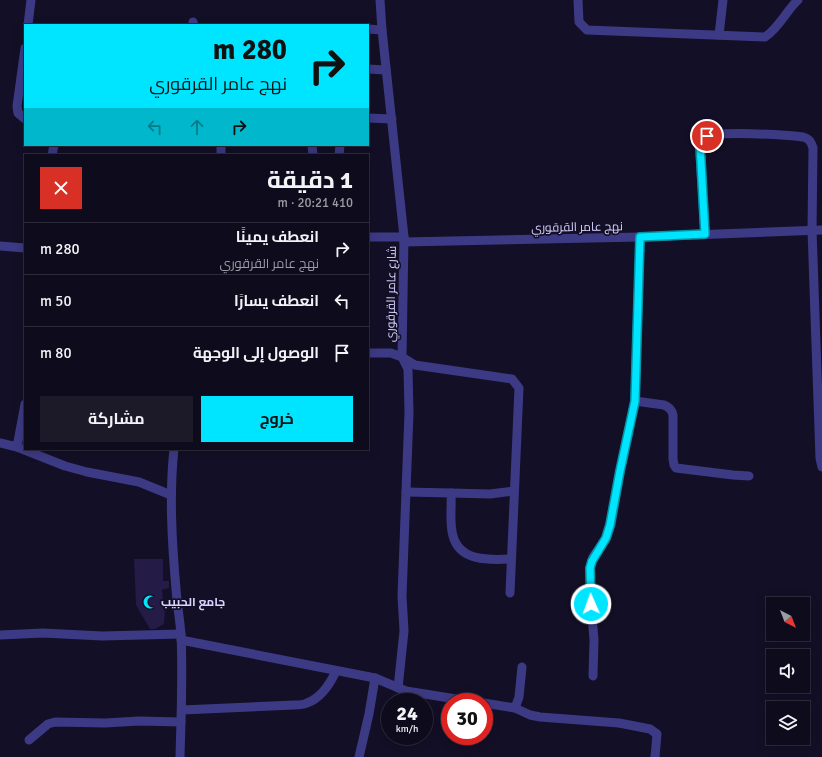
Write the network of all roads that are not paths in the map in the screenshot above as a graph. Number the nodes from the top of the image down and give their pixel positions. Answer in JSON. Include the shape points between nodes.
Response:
{"nodes":[{"id":1,"x":32,"y":0,"type":"edge"},
{"id":2,"x":380,"y":0,"type":"edge"},
{"id":3,"x":578,"y":0,"type":"edge"},
{"id":4,"x":723,"y":0,"type":"edge"},
{"id":5,"x":798,"y":0,"type":"edge"},
{"id":6,"x":28,"y":24,"type":"edge"},
{"id":7,"x":369,"y":29,"type":"edge"},
{"id":8,"x":382,"y":30,"type":"junction"},
{"id":9,"x":719,"y":36,"type":"junction"},
{"id":10,"x":24,"y":55,"type":"edge"},
{"id":11,"x":369,"y":69,"type":"edge"},
{"id":12,"x":386,"y":70,"type":"junction"},
{"id":13,"x":24,"y":118,"type":"edge"},
{"id":14,"x":369,"y":118,"type":"edge"},
{"id":15,"x":392,"y":119,"type":"junction"},
{"id":16,"x":812,"y":230,"type":"junction"},
{"id":17,"x":822,"y":230,"type":"edge"},
{"id":18,"x":705,"y":234,"type":"junction"},
{"id":19,"x":369,"y":237,"type":"edge"},
{"id":20,"x":640,"y":237,"type":"junction"},
{"id":21,"x":404,"y":240,"type":"junction"},
{"id":22,"x":0,"y":246,"type":"edge"},
{"id":23,"x":24,"y":248,"type":"edge"},
{"id":24,"x":369,"y":353,"type":"edge"},
{"id":25,"x":402,"y":357,"type":"junction"},
{"id":26,"x":635,"y":401,"type":"junction"},
{"id":27,"x":24,"y":409,"type":"edge"},
{"id":28,"x":0,"y":443,"type":"edge"},
{"id":29,"x":17,"y":447,"type":"junction"},
{"id":30,"x":24,"y":450,"type":"edge"},
{"id":31,"x":25,"y":450,"type":"edge"},
{"id":32,"x":174,"y":450,"type":"edge"},
{"id":33,"x":822,"y":467,"type":"edge"},
{"id":34,"x":749,"y":476,"type":"dead end"},
{"id":35,"x":514,"y":491,"type":"junction"},
{"id":36,"x":406,"y":492,"type":"junction"},
{"id":37,"x":451,"y":493,"type":"junction"},
{"id":38,"x":171,"y":495,"type":"junction"},
{"id":39,"x":511,"y":559,"type":"junction"},
{"id":40,"x":510,"y":593,"type":"dead end"},
{"id":41,"x":0,"y":635,"type":"edge"},
{"id":42,"x":181,"y":637,"type":"junction"},
{"id":43,"x":522,"y":667,"type":"dead end"},
{"id":44,"x":336,"y":671,"type":"junction"},
{"id":45,"x":593,"y":676,"type":"dead end"},
{"id":46,"x":375,"y":678,"type":"junction"},
{"id":47,"x":398,"y":688,"type":"junction"},
{"id":48,"x":441,"y":697,"type":"edge"},
{"id":49,"x":493,"y":704,"type":"edge"},
{"id":50,"x":515,"y":708,"type":"junction"},
{"id":51,"x":182,"y":710,"type":"junction"},
{"id":52,"x":181,"y":722,"type":"junction"},
{"id":53,"x":29,"y":740,"type":"dead end"},
{"id":54,"x":180,"y":757,"type":"edge"},
{"id":55,"x":359,"y":757,"type":"edge"},
{"id":56,"x":655,"y":757,"type":"edge"}],
"edges":[{"from":1,"to":6,"type":"street"},
{"from":2,"to":8,"type":"street","name":"شارع عامر القرقوري"},
{"from":3,"to":9,"type":"street","via":[[579,22],[587,30]]},
{"from":4,"to":9,"type":"street"},
{"from":5,"to":9,"type":"street","via":[[765,37]]},
{"from":7,"to":8,"type":"street"},
{"from":8,"to":12,"type":"street","name":"شارع عامر القرقوري"},
{"from":10,"to":13,"type":"street","via":[[17,106],[18,113]]},
{"from":11,"to":12,"type":"street"},
{"from":12,"to":15,"type":"street","name":"شارع عامر القرقوري"},
{"from":14,"to":15,"type":"street"},
{"from":15,"to":21,"type":"street","name":"شارع عامر القرقوري"},
{"from":16,"to":17,"type":"street","name":"نهج عامر القرقوري"},
{"from":16,"to":18,"type":"street","name":"نهج عامر القرقوري"},
{"from":16,"to":18,"type":"street","via":[[813,148],[808,138],[719,135],[707,136],[700,144]]},
{"from":16,"to":33,"type":"street"},
{"from":18,"to":20,"type":"street","name":"نهج عامر القرقوري"},
{"from":19,"to":21,"type":"street","name":"نهج عامر القرقوري"},
{"from":20,"to":21,"type":"street","name":"نهج عامر القرقوري"},
{"from":20,"to":26,"type":"street"},
{"from":21,"to":25,"type":"street","name":"شارع عامر القرقوري"},
{"from":22,"to":23,"type":"street"},
{"from":24,"to":25,"type":"street","via":[[391,353]]},
{"from":25,"to":35,"type":"street","name":"شارع عامر القرقوري","via":[[415,365],[512,379],[519,388]]},
{"from":25,"to":36,"type":"street","via":[[408,369],[409,390]]},
{"from":26,"to":34,"type":"street","via":[[664,405],[672,411],[673,459],[676,468]]},
{"from":26,"to":45,"type":"street","via":[[610,525],[590,568]]},
{"from":27,"to":29,"type":"street"},
{"from":28,"to":29,"type":"street"},
{"from":29,"to":30,"type":"street"},
{"from":31,"to":38,"type":"street","via":[[65,466],[139,482]]},
{"from":32,"to":38,"type":"street"},
{"from":35,"to":37,"type":"street","via":[[490,494]]},
{"from":35,"to":39,"type":"street","name":"شارع عامر القرقوري"},
{"from":36,"to":37,"type":"street"},
{"from":36,"to":47,"type":"street","via":[[402,596],[404,631]]},
{"from":37,"to":39,"type":"street","via":[[452,526],[456,544],[473,557],[484,560]]},
{"from":38,"to":42,"type":"street"},
{"from":39,"to":40,"type":"street","name":"شارع عامر القرقوري"},
{"from":41,"to":42,"type":"street","via":[[42,633]]},
{"from":42,"to":44,"type":"street"},
{"from":42,"to":51,"type":"street"},
{"from":43,"to":50,"type":"street","via":[[519,697]]},
{"from":44,"to":46,"type":"street"},
{"from":44,"to":51,"type":"street","via":[[330,684],[307,703],[294,706]]},
{"from":46,"to":47,"type":"street"},
{"from":46,"to":55,"type":"street"},
{"from":47,"to":48,"type":"street"},
{"from":49,"to":50,"type":"street"},
{"from":50,"to":56,"type":"street","via":[[540,717],[619,723],[650,729],[656,734]]},
{"from":51,"to":52,"type":"street"},
{"from":52,"to":53,"type":"street","via":[[55,722],[48,724]]},
{"from":52,"to":54,"type":"street"}]}
